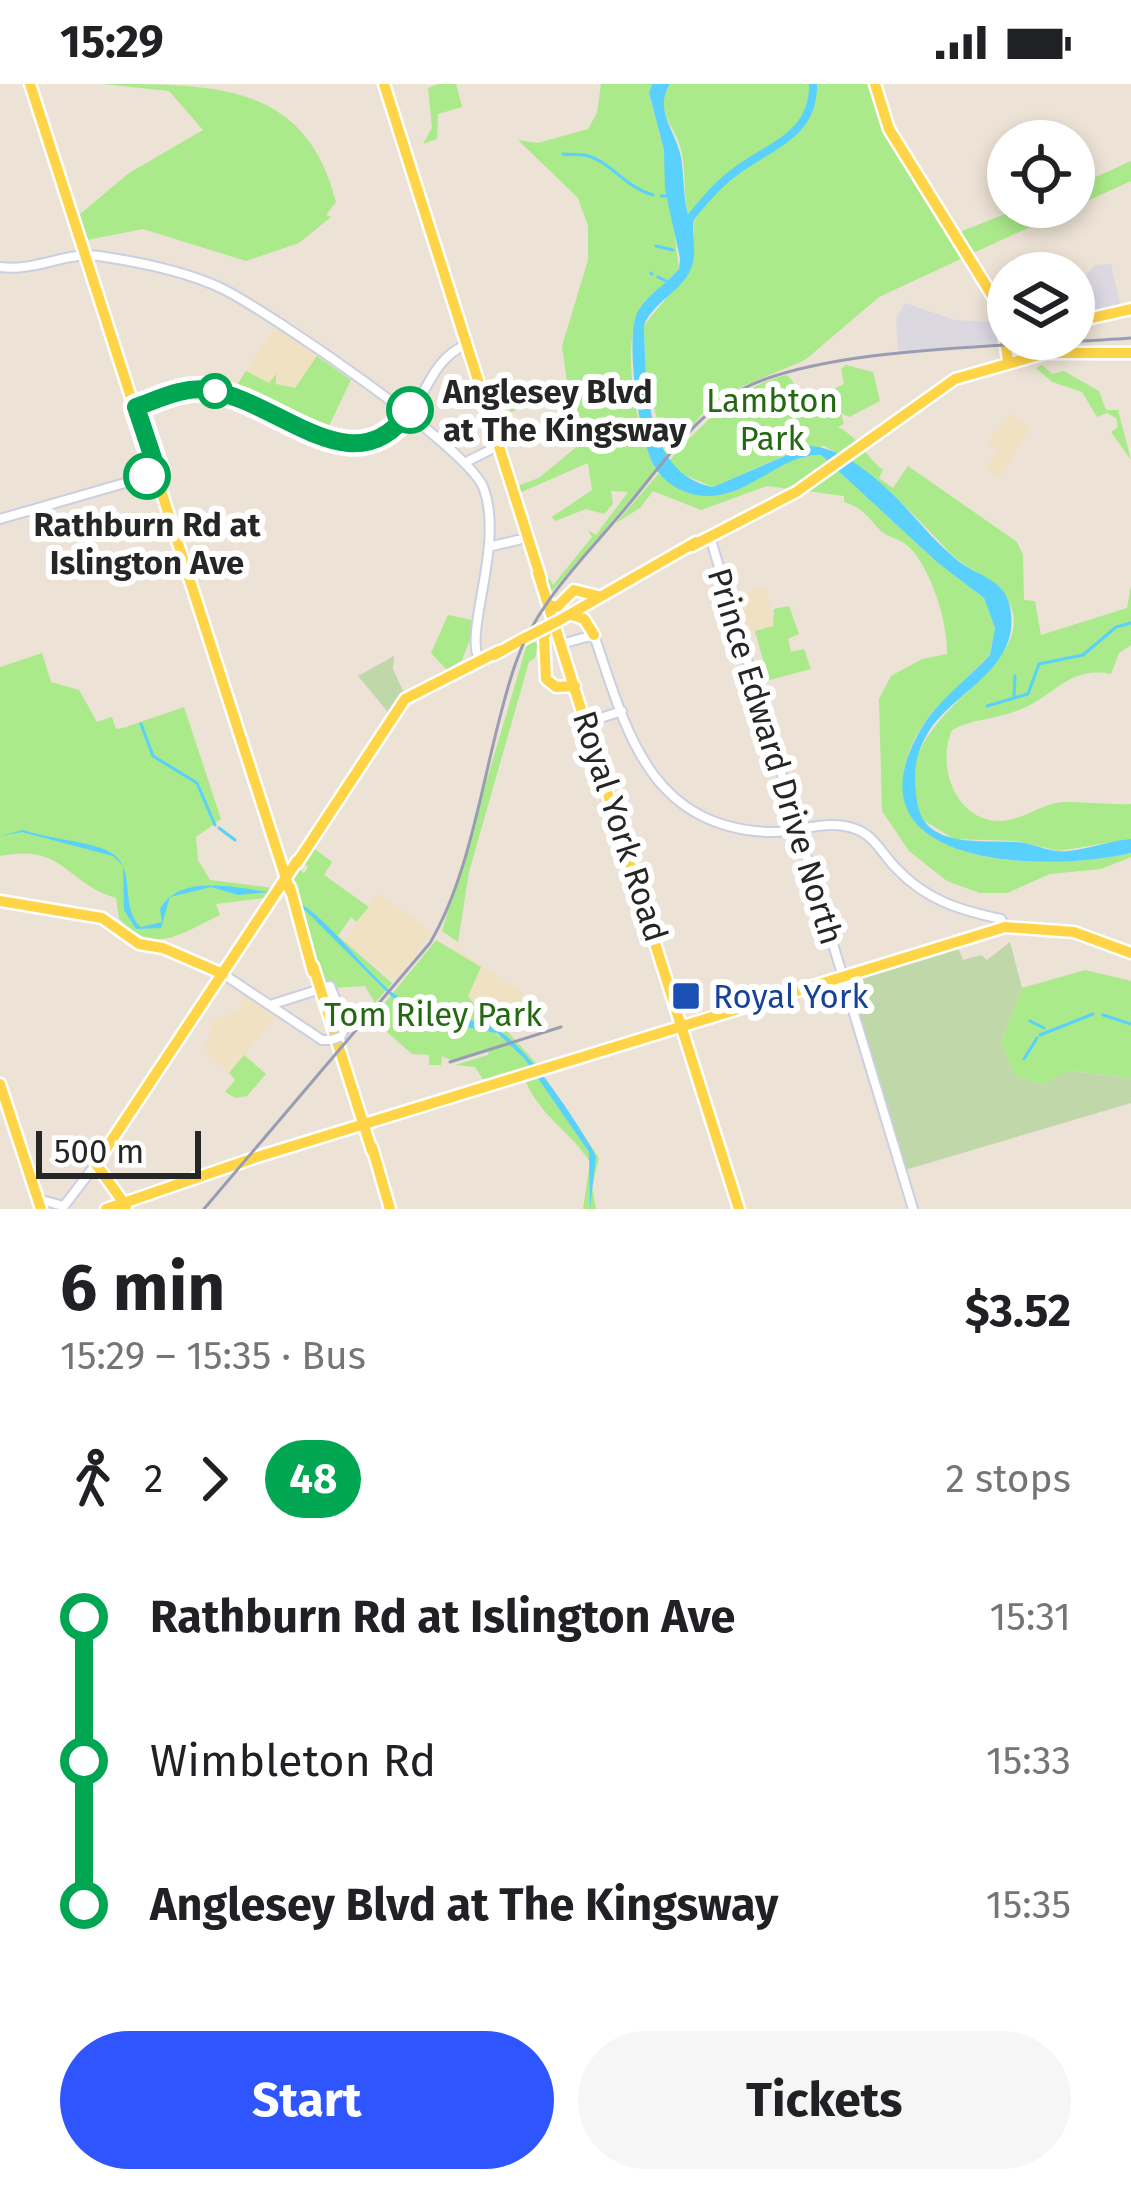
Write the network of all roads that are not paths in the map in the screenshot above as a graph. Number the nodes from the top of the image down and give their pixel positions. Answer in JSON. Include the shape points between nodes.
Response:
{"nodes":[{"id":1,"x":30,"y":84,"type":"edge"},
{"id":2,"x":384,"y":84,"type":"edge"},
{"id":3,"x":874,"y":84,"type":"edge"},
{"id":4,"x":86,"y":255,"type":"junction"},
{"id":5,"x":0,"y":267,"type":"edge"},
{"id":6,"x":987,"y":288,"type":"edge"},
{"id":7,"x":1131,"y":309,"type":"edge"},
{"id":8,"x":1095,"y":317,"type":"edge"},
{"id":9,"x":466,"y":343,"type":"junction"},
{"id":10,"x":1131,"y":352,"type":"edge"},
{"id":11,"x":1095,"y":353,"type":"edge"},
{"id":12,"x":989,"y":360,"type":"edge"},
{"id":13,"x":135,"y":405,"type":"junction"},
{"id":14,"x":407,"y":416,"type":"junction"},
{"id":15,"x":498,"y":446,"type":"junction"},
{"id":16,"x":466,"y":462,"type":"junction"},
{"id":17,"x":158,"y":473,"type":"junction"},
{"id":18,"x":0,"y":519,"type":"edge"},
{"id":19,"x":521,"y":536,"type":"junction"},
{"id":20,"x":710,"y":537,"type":"junction"},
{"id":21,"x":492,"y":546,"type":"junction"},
{"id":22,"x":538,"y":573,"type":"junction"},
{"id":23,"x":548,"y":605,"type":"junction"},
{"id":24,"x":571,"y":612,"type":"junction"},
{"id":25,"x":576,"y":639,"type":"junction"},
{"id":26,"x":519,"y":641,"type":"junction"},
{"id":27,"x":543,"y":647,"type":"junction"},
{"id":28,"x":474,"y":662,"type":"junction"},
{"id":29,"x":571,"y":682,"type":"junction"},
{"id":30,"x":622,"y":711,"type":"junction"},
{"id":31,"x":588,"y":722,"type":"junction"},
{"id":32,"x":796,"y":830,"type":"junction"},
{"id":33,"x":285,"y":879,"type":"junction"},
{"id":34,"x":0,"y":901,"type":"edge"},
{"id":35,"x":1005,"y":928,"type":"junction"},
{"id":36,"x":1131,"y":953,"type":"edge"},
{"id":37,"x":223,"y":974,"type":"junction"},
{"id":38,"x":842,"y":977,"type":"junction"},
{"id":39,"x":320,"y":988,"type":"junction"},
{"id":40,"x":270,"y":1005,"type":"junction"},
{"id":41,"x":685,"y":1026,"type":"junction"},
{"id":42,"x":0,"y":1084,"type":"edge"},
{"id":43,"x":363,"y":1124,"type":"junction"},
{"id":44,"x":100,"y":1168,"type":"junction"},
{"id":45,"x":127,"y":1203,"type":"edge"},
{"id":46,"x":38,"y":1204,"type":"edge"},
{"id":47,"x":101,"y":1209,"type":"edge"},
{"id":48,"x":390,"y":1209,"type":"edge"},
{"id":49,"x":739,"y":1209,"type":"edge"},
{"id":50,"x":914,"y":1209,"type":"edge"}],
"edges":[{"from":1,"to":4,"type":"main road"},
{"from":2,"to":9,"type":"main road"},
{"from":3,"to":6,"type":"main road","via":[[889,129]]},
{"from":4,"to":5,"type":"street"},
{"from":4,"to":13,"type":"main road"},
{"from":4,"to":14,"type":"street","via":[[225,290]]},
{"from":7,"to":8,"type":"main road"},
{"from":9,"to":14,"type":"street","via":[[448,352]]},
{"from":9,"to":15,"type":"main road"},
{"from":10,"to":11,"type":"main road"},
{"from":12,"to":20,"type":"main road","via":[[801,488]]},
{"from":13,"to":14,"type":"street","via":[[198,386],[352,446],[384,440]]},
{"from":13,"to":17,"type":"main road"},
{"from":14,"to":16,"type":"street"},
{"from":15,"to":16,"type":"street"},
{"from":15,"to":19,"type":"main road"},
{"from":16,"to":21,"type":"street","via":[[489,504]]},
{"from":17,"to":18,"type":"street"},
{"from":17,"to":33,"type":"main road"},
{"from":19,"to":21,"type":"street"},
{"from":19,"to":22,"type":"main road","name":"Royal York Road"},
{"from":20,"to":24,"type":"main road"},
{"from":20,"to":32,"type":"street","name":"Prince Edward Drive North"},
{"from":21,"to":28,"type":"street"},
{"from":22,"to":23,"type":"main road","name":"Royal York Road"},
{"from":22,"to":25,"type":"main road","name":"Royal York Road"},
{"from":23,"to":24,"type":"main road","name":"Royal York Road"},
{"from":23,"to":24,"type":"main road","via":[[557,607],[575,590]]},
{"from":24,"to":25,"type":"main road"},
{"from":24,"to":25,"type":"main road"},
{"from":24,"to":25,"type":"main road","name":"Royal York Road"},
{"from":24,"to":26,"type":"main road","bridge":true},
{"from":24,"to":27,"type":"main road","bridge":true},
{"from":25,"to":29,"type":"main road","name":"Royal York Road"},
{"from":25,"to":30,"type":"street"},
{"from":26,"to":27,"type":"main road","bridge":true},
{"from":26,"to":28,"type":"main road"},
{"from":27,"to":29,"type":"main road","via":[[548,682]]},
{"from":28,"to":33,"type":"main road","via":[[397,707]]},
{"from":29,"to":31,"type":"main road","name":"Royal York Road"},
{"from":30,"to":31,"type":"street"},
{"from":30,"to":32,"type":"street","via":[[644,768],[674,796],[731,825]]},
{"from":31,"to":41,"type":"main road","name":"Royal York Road"},
{"from":32,"to":35,"type":"street","via":[[857,830],[900,878],[941,903],[1001,919]]},
{"from":32,"to":38,"type":"street","name":"Prince Edward Drive North"},
{"from":33,"to":37,"type":"main road"},
{"from":33,"to":39,"type":"main road"},
{"from":34,"to":37,"type":"main road","via":[[102,918],[139,944]]},
{"from":35,"to":36,"type":"main road","via":[[1074,932]]},
{"from":35,"to":38,"type":"main road"},
{"from":37,"to":40,"type":"street"},
{"from":37,"to":44,"type":"main road"},
{"from":38,"to":41,"type":"main road"},
{"from":38,"to":50,"type":"street","name":"Prince Edward Drive North"},
{"from":39,"to":40,"type":"street"},
{"from":39,"to":40,"type":"street","via":[[334,989],[346,1028],[336,1038],[322,1040]]},
{"from":39,"to":43,"type":"main road"},
{"from":41,"to":43,"type":"main road"},
{"from":41,"to":49,"type":"main road","name":"Royal York Road"},
{"from":42,"to":46,"type":"main road"},
{"from":43,"to":45,"type":"main road"},
{"from":43,"to":48,"type":"main road"},
{"from":44,"to":45,"type":"main road"},
{"from":44,"to":46,"type":"street","via":[[59,1207]]},
{"from":45,"to":47,"type":"main road"}]}
